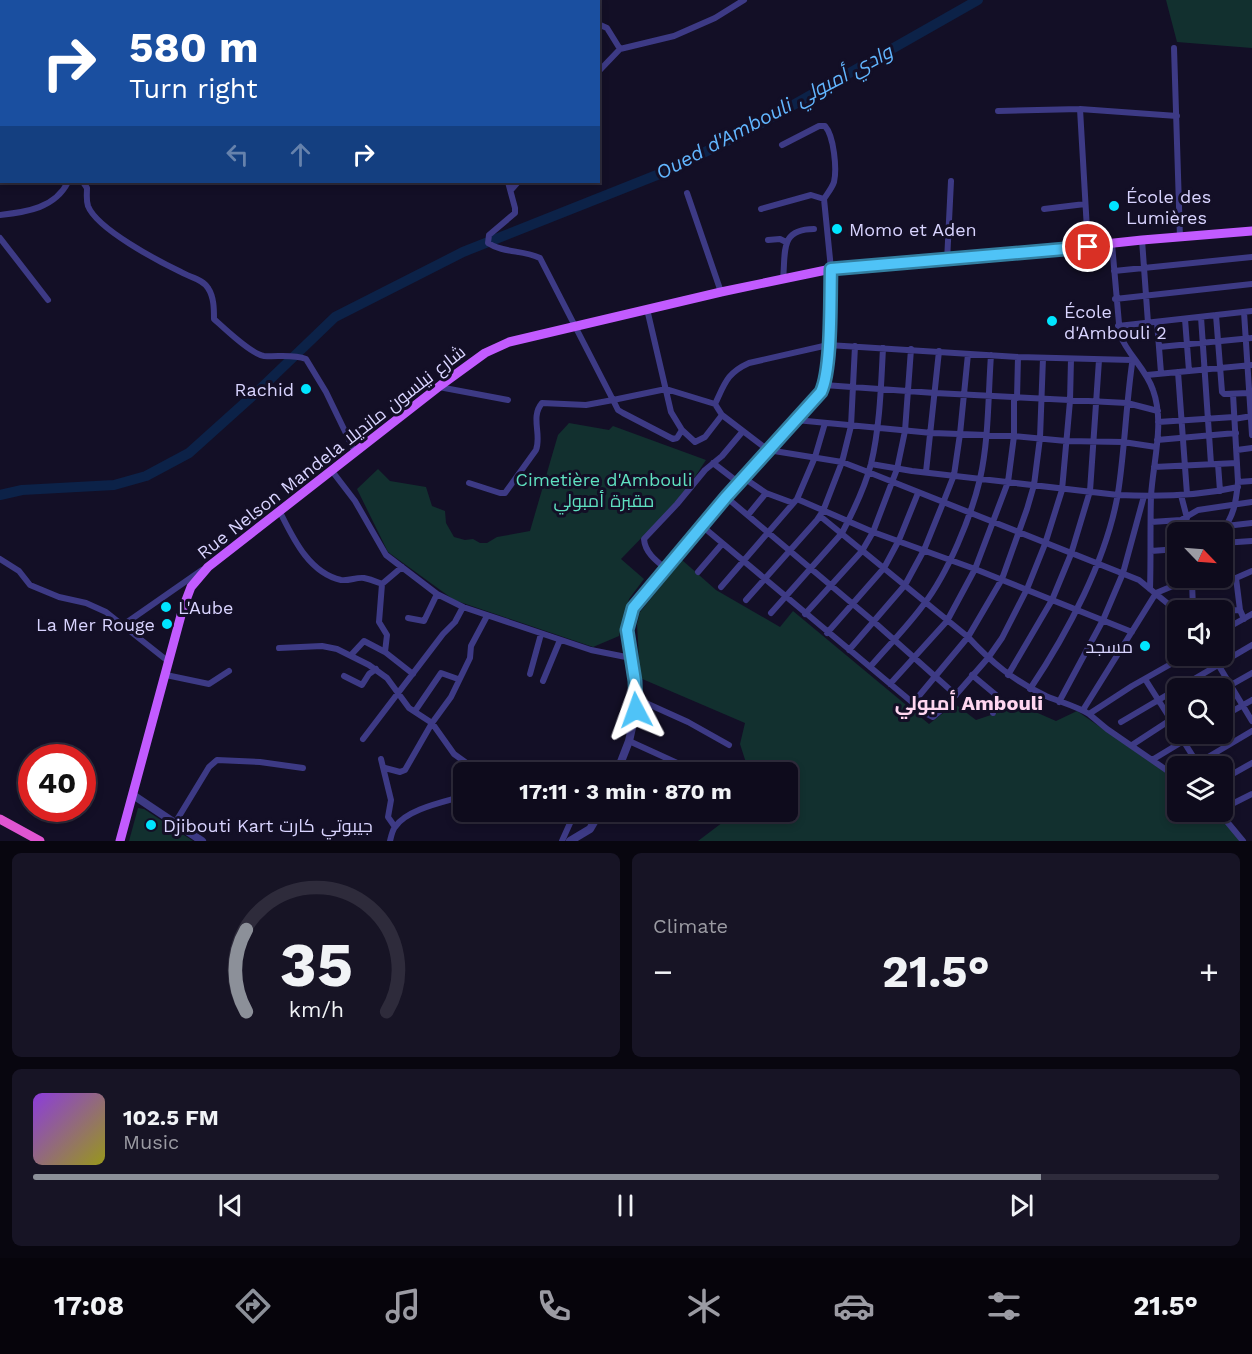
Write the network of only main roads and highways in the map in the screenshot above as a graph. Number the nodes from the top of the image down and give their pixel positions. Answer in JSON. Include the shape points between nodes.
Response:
{"nodes":[{"id":1,"x":1252,"y":231,"type":"edge"},
{"id":2,"x":0,"y":819,"type":"edge"},
{"id":3,"x":40,"y":841,"type":"edge"},
{"id":4,"x":120,"y":841,"type":"edge"}],
"edges":[{"from":1,"to":4,"type":"main road","name":"Rue Nelson Mandela شارع نيلسون مانديلا","via":[[831,269],[576,326],[485,353],[208,567],[187,596]]},
{"from":2,"to":3,"type":"highway"}]}
